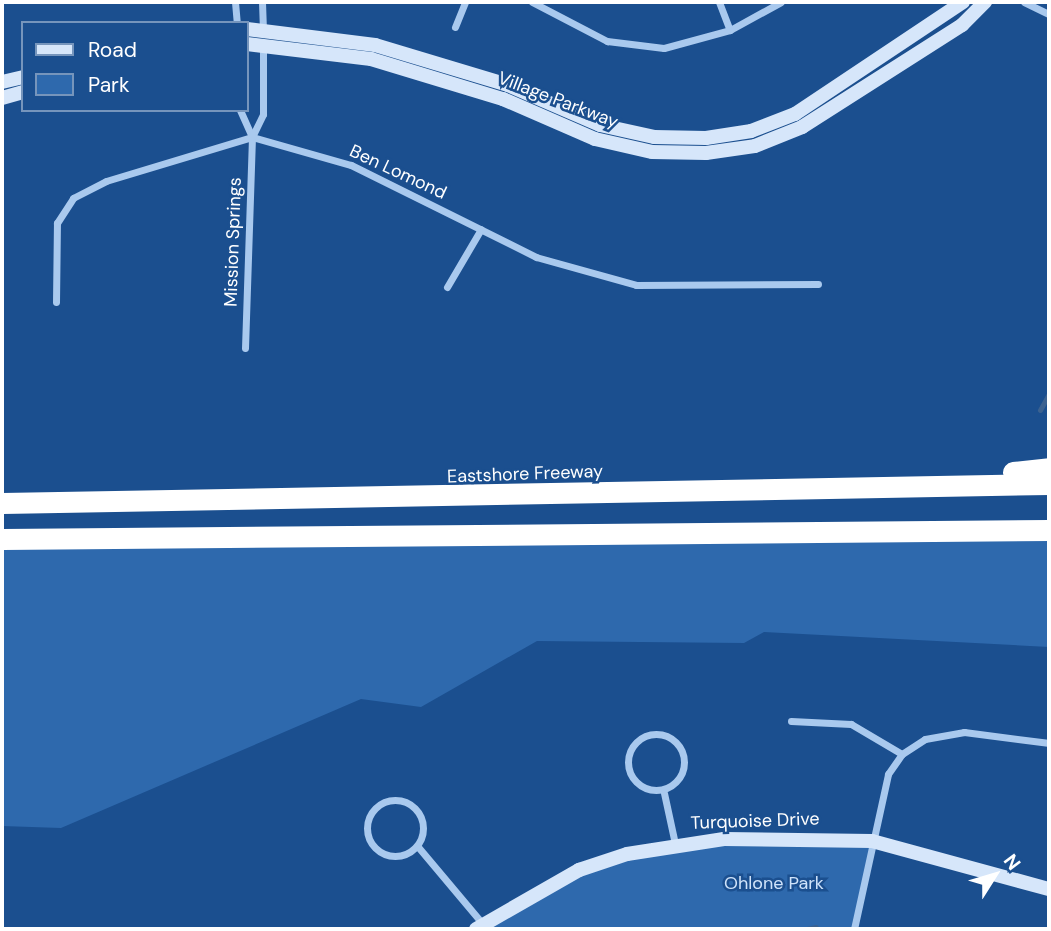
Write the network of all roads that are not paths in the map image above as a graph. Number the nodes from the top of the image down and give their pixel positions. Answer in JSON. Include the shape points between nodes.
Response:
{"nodes":[{"id":1,"x":235,"y":2,"type":"edge"},
{"id":2,"x":262,"y":2,"type":"edge"},
{"id":3,"x":466,"y":2,"type":"edge"},
{"id":4,"x":532,"y":2,"type":"edge"},
{"id":5,"x":719,"y":2,"type":"edge"},
{"id":6,"x":781,"y":2,"type":"edge"},
{"id":7,"x":963,"y":2,"type":"edge"},
{"id":8,"x":985,"y":2,"type":"edge"},
{"id":9,"x":1024,"y":2,"type":"edge"},
{"id":10,"x":1049,"y":14,"type":"edge"},
{"id":11,"x":237,"y":21,"type":"edge"},
{"id":12,"x":455,"y":27,"type":"dead end"},
{"id":13,"x":248,"y":30,"type":"edge"},
{"id":14,"x":730,"y":30,"type":"junction"},
{"id":15,"x":263,"y":37,"type":"junction"},
{"id":16,"x":248,"y":44,"type":"edge"},
{"id":17,"x":21,"y":77,"type":"edge"},
{"id":18,"x":2,"y":82,"type":"edge"},
{"id":19,"x":21,"y":93,"type":"edge"},
{"id":20,"x":2,"y":98,"type":"edge"},
{"id":21,"x":241,"y":112,"type":"edge"},
{"id":22,"x":251,"y":136,"type":"junction"},
{"id":23,"x":481,"y":229,"type":"junction"},
{"id":24,"x":818,"y":284,"type":"dead end"},
{"id":25,"x":447,"y":287,"type":"dead end"},
{"id":26,"x":56,"y":302,"type":"dead end"},
{"id":27,"x":245,"y":348,"type":"dead end"},
{"id":28,"x":1049,"y":468,"type":"edge"},
{"id":29,"x":875,"y":484,"type":"junction"},
{"id":30,"x":1049,"y":484,"type":"edge"},
{"id":31,"x":2,"y":503,"type":"edge"},
{"id":32,"x":1049,"y":530,"type":"edge"},
{"id":33,"x":2,"y":539,"type":"edge"},
{"id":34,"x":792,"y":721,"type":"dead end"},
{"id":35,"x":1049,"y":743,"type":"edge"},
{"id":36,"x":902,"y":754,"type":"junction"},
{"id":37,"x":664,"y":793,"type":"junction"},
{"id":38,"x":872,"y":841,"type":"junction"},
{"id":39,"x":675,"y":844,"type":"junction"},
{"id":40,"x":419,"y":848,"type":"junction"},
{"id":41,"x":1049,"y":889,"type":"edge"},
{"id":42,"x":479,"y":926,"type":"edge"},
{"id":43,"x":854,"y":929,"type":"edge"}],
"edges":[{"from":1,"to":11,"type":"street"},
{"from":2,"to":15,"type":"street","name":"Mission Springs"},
{"from":3,"to":12,"type":"street"},
{"from":4,"to":14,"type":"street","via":[[607,41],[664,48]]},
{"from":5,"to":14,"type":"street"},
{"from":6,"to":14,"type":"street"},
{"from":7,"to":15,"type":"street","name":"Village Parkway","via":[[795,114],[751,131],[706,138],[654,137],[600,125],[450,66],[318,33]]},
{"from":8,"to":15,"type":"street","name":"Village Parkway","via":[[962,25],[802,127],[755,146],[706,153],[652,152],[595,139],[446,80]]},
{"from":9,"to":10,"type":"street"},
{"from":13,"to":15,"type":"street","name":"Village Parkway"},
{"from":15,"to":16,"type":"street","name":"Village Parkway"},
{"from":15,"to":22,"type":"street","name":"Mission Springs","via":[[263,114]]},
{"from":17,"to":18,"type":"street"},
{"from":19,"to":20,"type":"street"},
{"from":21,"to":22,"type":"street","name":"Mission Springs"},
{"from":22,"to":23,"type":"street","name":"Ben Lomond","via":[[351,166]]},
{"from":22,"to":26,"type":"street","via":[[106,181],[73,198],[57,223]]},
{"from":22,"to":27,"type":"street","name":"Mission Springs"},
{"from":23,"to":24,"type":"street","name":"Ben Lomond","via":[[537,257],[636,285]]},
{"from":23,"to":25,"type":"street"},
{"from":28,"to":29,"type":"highway"},
{"from":29,"to":30,"type":"highway","name":"Eastshore Freeway"},
{"from":29,"to":31,"type":"highway","name":"Eastshore Freeway","via":[[465,499]]},
{"from":32,"to":33,"type":"highway"},
{"from":34,"to":36,"type":"street","via":[[850,724]]},
{"from":35,"to":36,"type":"street","via":[[964,732],[925,738]]},
{"from":36,"to":38,"type":"street","via":[[888,774]]},
{"from":37,"to":37,"type":"street","via":[[679,780],[673,737],[662,731],[634,738],[638,782],[649,792]]},
{"from":37,"to":39,"type":"street"},
{"from":38,"to":39,"type":"street","name":"Turquoise Drive","via":[[774,836]]},
{"from":38,"to":41,"type":"street","name":"Turquoise Drive"},
{"from":38,"to":43,"type":"street"},
{"from":39,"to":42,"type":"street","name":"Turquoise Drive","via":[[579,870]]},
{"from":40,"to":40,"type":"street","via":[[419,818],[393,797],[380,800],[363,822],[366,835],[392,854],[407,856]]},
{"from":40,"to":42,"type":"street"}]}
